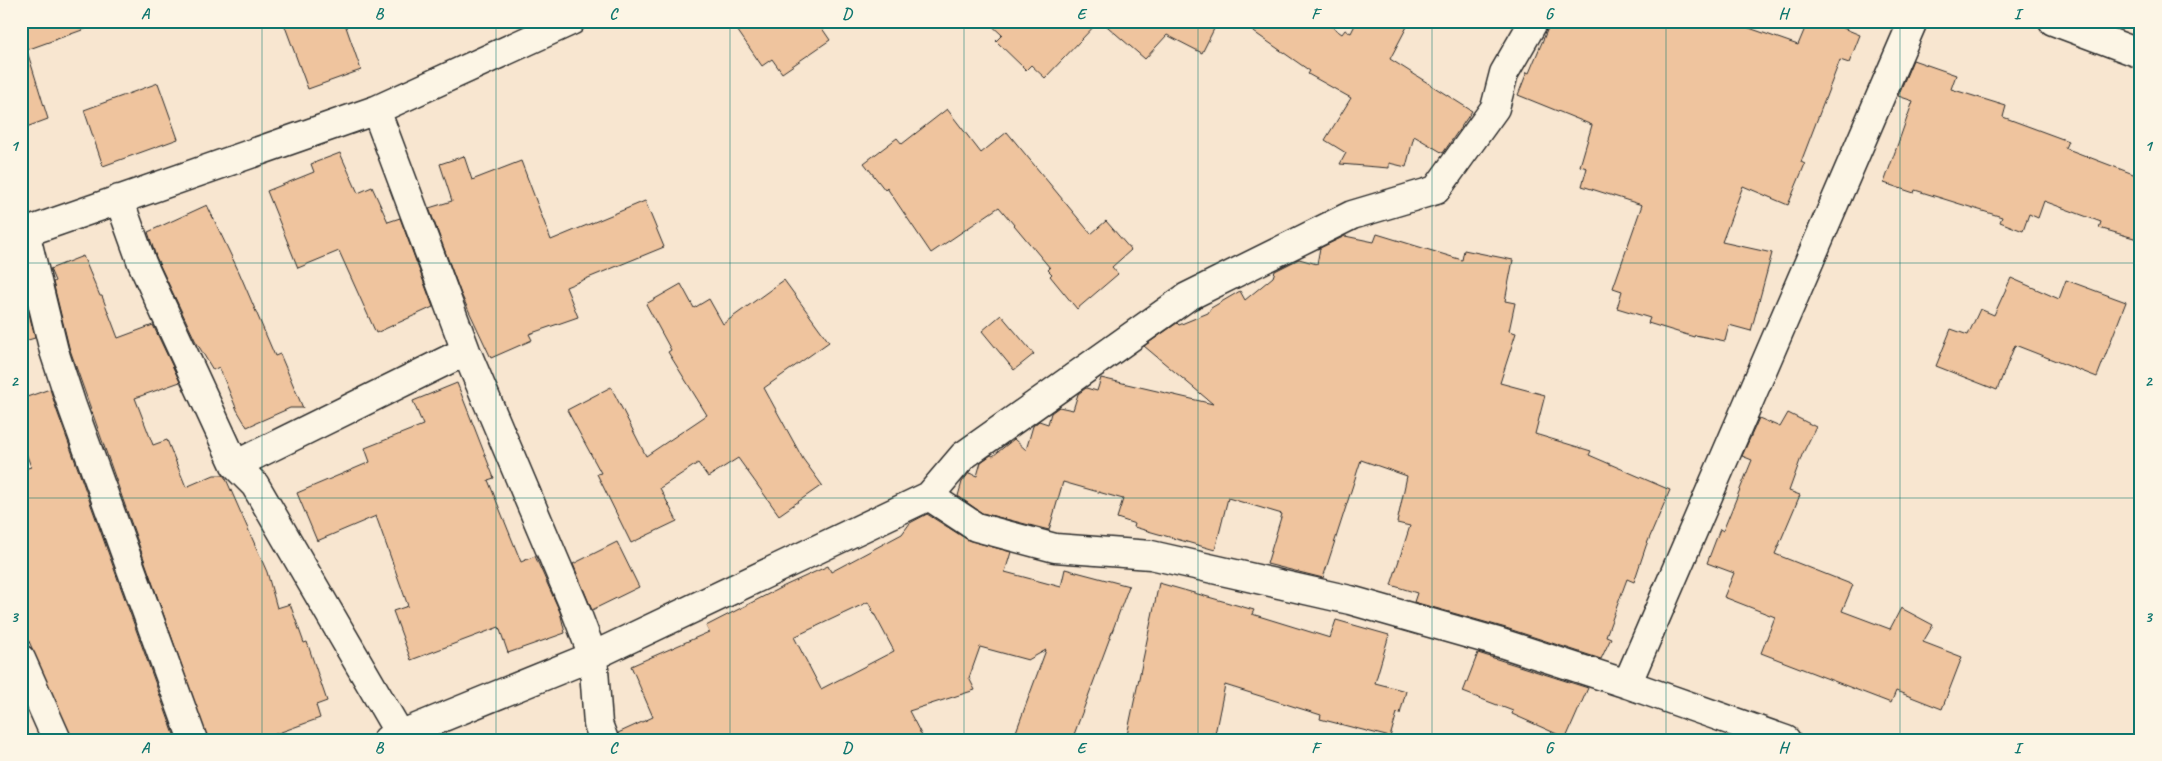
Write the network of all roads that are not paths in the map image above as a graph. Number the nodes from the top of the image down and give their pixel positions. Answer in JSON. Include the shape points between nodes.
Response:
{"nodes":[{"id":1,"x":571,"y":21,"type":"edge"},
{"id":2,"x":1534,"y":21,"type":"edge"},
{"id":3,"x":1913,"y":21,"type":"edge"},
{"id":4,"x":2053,"y":21,"type":"edge"},
{"id":5,"x":2141,"y":54,"type":"edge"},
{"id":6,"x":376,"y":110,"type":"junction"},
{"id":7,"x":119,"y":199,"type":"junction"},
{"id":8,"x":23,"y":233,"type":"edge"},
{"id":9,"x":466,"y":351,"type":"junction"},
{"id":10,"x":235,"y":465,"type":"junction"},
{"id":11,"x":929,"y":496,"type":"junction"},
{"id":12,"x":593,"y":656,"type":"junction"},
{"id":13,"x":21,"y":659,"type":"edge"},
{"id":14,"x":1627,"y":684,"type":"junction"},
{"id":15,"x":393,"y":736,"type":"edge"},
{"id":16,"x":57,"y":740,"type":"edge"},
{"id":17,"x":194,"y":740,"type":"edge"},
{"id":18,"x":604,"y":740,"type":"edge"},
{"id":19,"x":1786,"y":740,"type":"edge"}],
"edges":[{"from":1,"to":6,"type":"street"},
{"from":2,"to":11,"type":"street","via":[[1504,73],[1495,108],[1436,190],[1352,215],[1187,297],[963,456]]},
{"from":3,"to":14,"type":"street"},
{"from":4,"to":5,"type":"street"},
{"from":6,"to":7,"type":"street"},
{"from":6,"to":9,"type":"street"},
{"from":7,"to":8,"type":"street"},
{"from":7,"to":10,"type":"street","via":[[142,263]]},
{"from":8,"to":17,"type":"street","via":[[54,352],[72,406]]},
{"from":9,"to":10,"type":"street"},
{"from":9,"to":12,"type":"street"},
{"from":10,"to":15,"type":"street","via":[[256,485]]},
{"from":11,"to":12,"type":"street"},
{"from":11,"to":14,"type":"street","via":[[976,527],[1055,548],[1151,555],[1350,600],[1501,643]]},
{"from":12,"to":15,"type":"street"},
{"from":12,"to":18,"type":"street","via":[[598,724]]},
{"from":13,"to":16,"type":"street"},
{"from":14,"to":19,"type":"street"}]}
